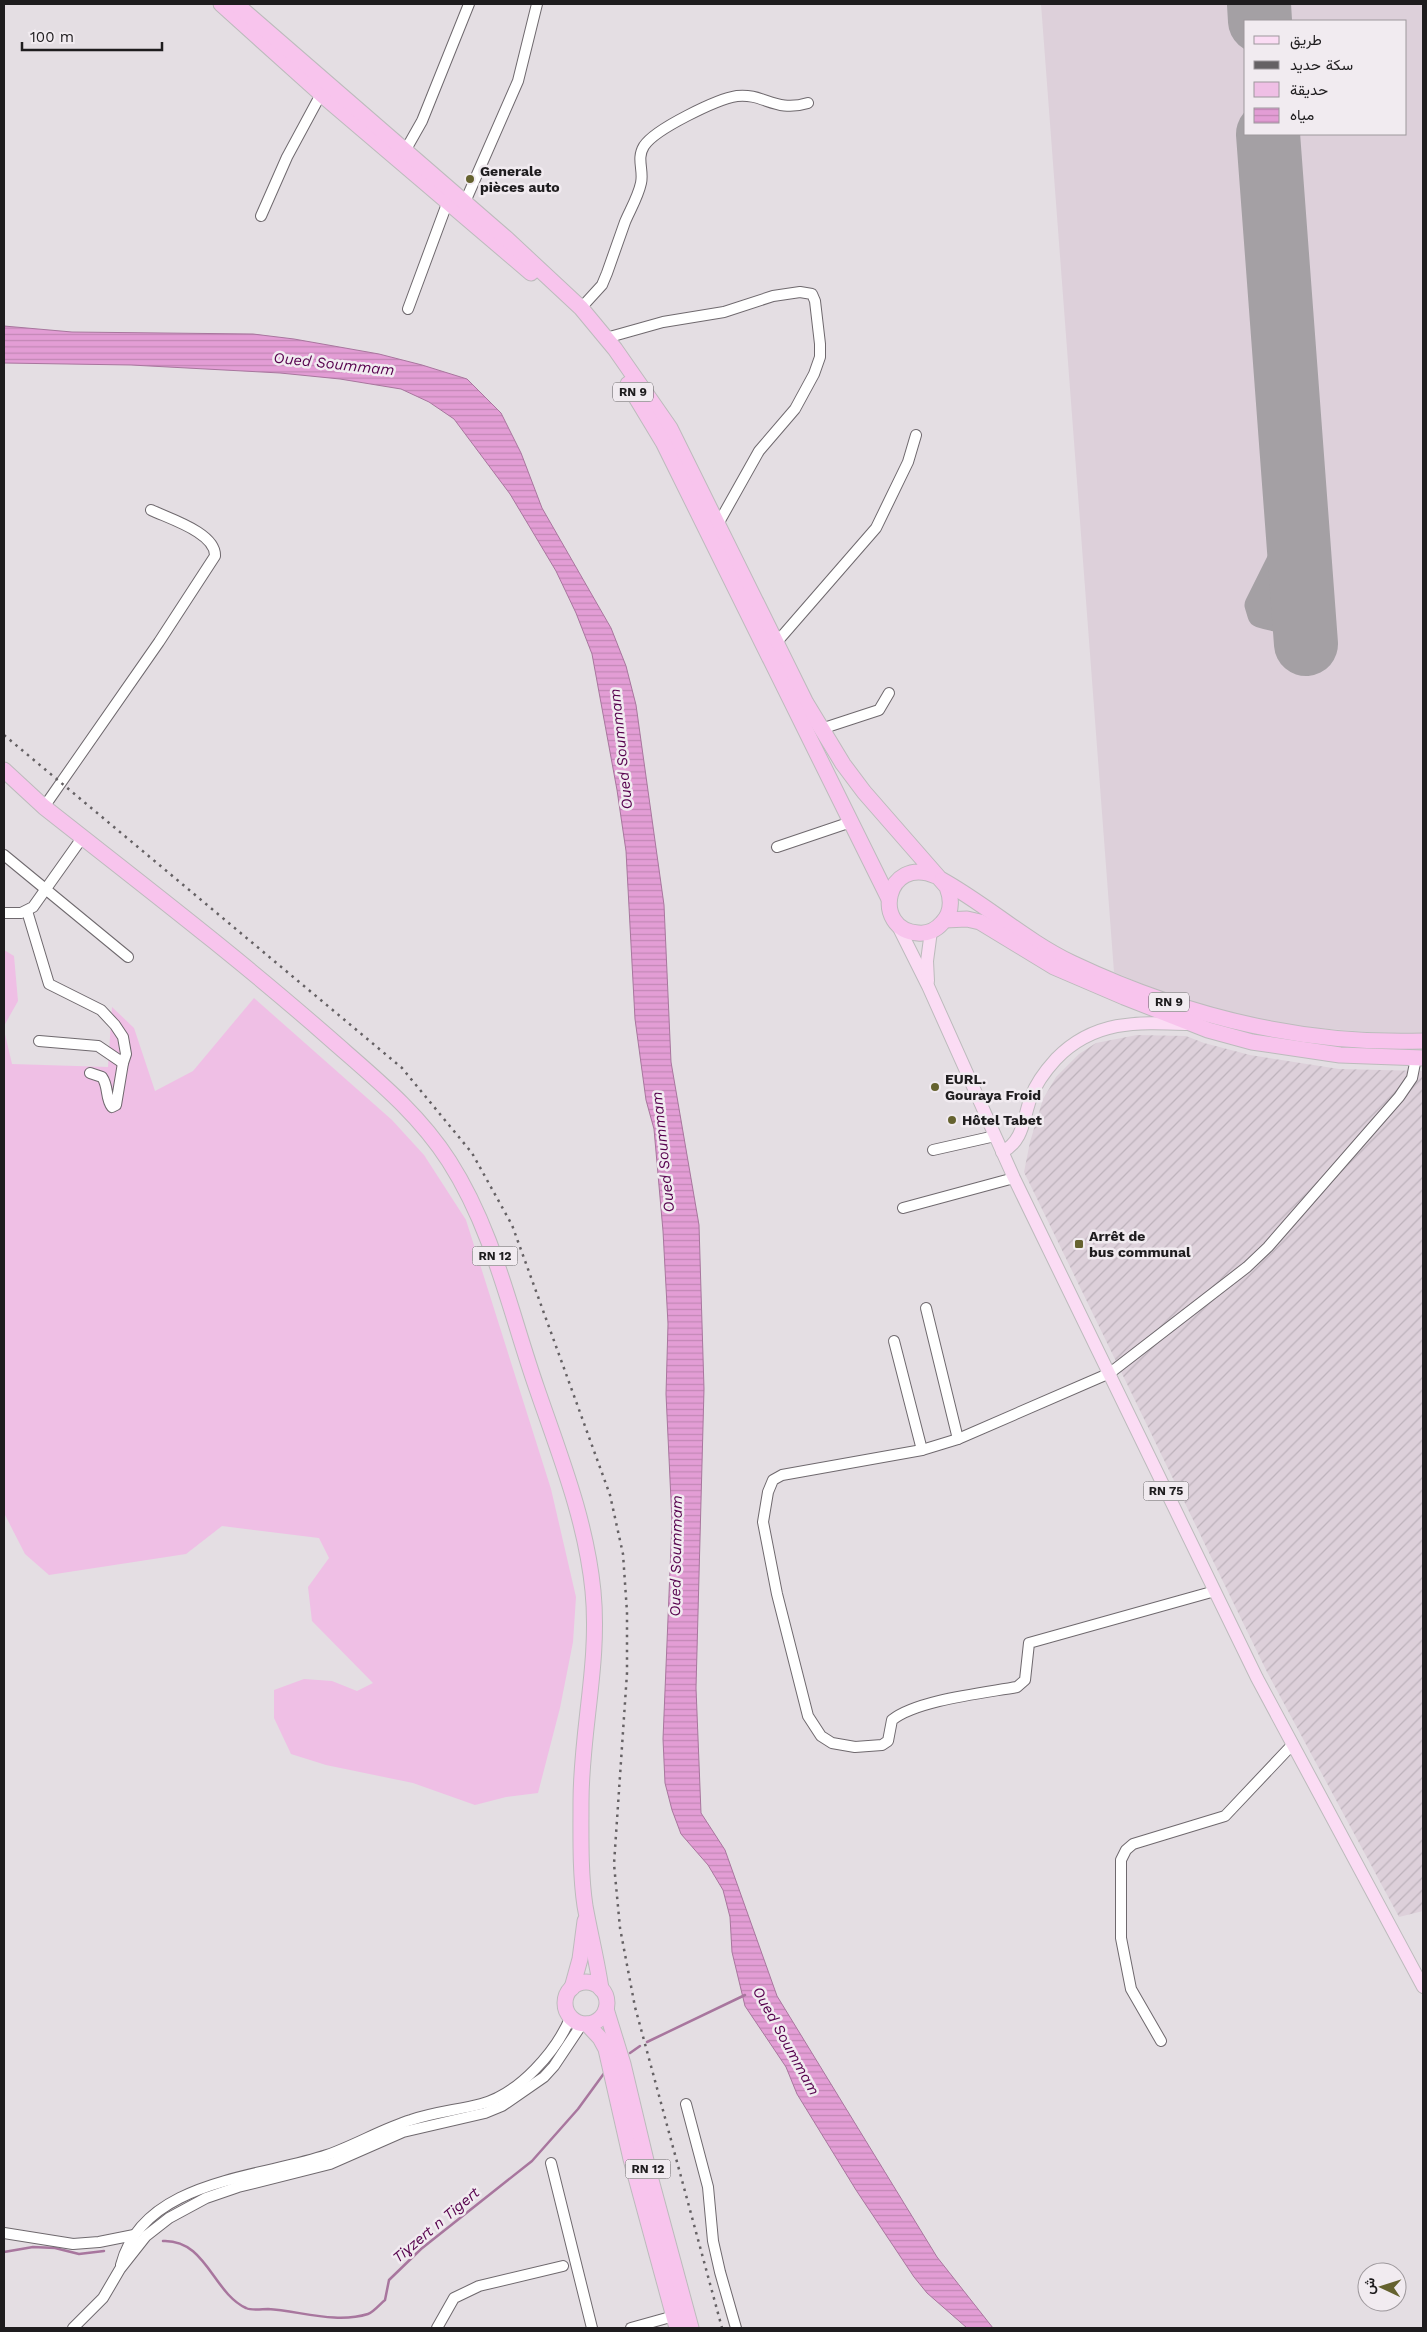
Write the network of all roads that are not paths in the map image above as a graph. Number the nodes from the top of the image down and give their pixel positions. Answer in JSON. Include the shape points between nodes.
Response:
{"nodes":[{"id":1,"x":220,"y":4,"type":"edge"},
{"id":2,"x":236,"y":4,"type":"edge"},
{"id":3,"x":469,"y":4,"type":"edge"},
{"id":4,"x":537,"y":4,"type":"edge"},
{"id":5,"x":321,"y":94,"type":"junction"},
{"id":6,"x":808,"y":103,"type":"dead end"},
{"id":7,"x":405,"y":151,"type":"junction"},
{"id":8,"x":448,"y":202,"type":"junction"},
{"id":9,"x":464,"y":202,"type":"junction"},
{"id":10,"x":261,"y":216,"type":"dead end"},
{"id":11,"x":581,"y":308,"type":"junction"},
{"id":12,"x":408,"y":309,"type":"dead end"},
{"id":13,"x":606,"y":338,"type":"junction"},
{"id":14,"x":916,"y":435,"type":"dead end"},
{"id":15,"x":151,"y":510,"type":"dead end"},
{"id":16,"x":718,"y":524,"type":"junction"},
{"id":17,"x":776,"y":643,"type":"junction"},
{"id":18,"x":889,"y":693,"type":"dead end"},
{"id":19,"x":820,"y":729,"type":"junction"},
{"id":20,"x":4,"y":770,"type":"edge"},
{"id":21,"x":4,"y":782,"type":"edge"},
{"id":22,"x":28,"y":793,"type":"junction"},
{"id":23,"x":44,"y":807,"type":"junction"},
{"id":24,"x":851,"y":822,"type":"junction"},
{"id":25,"x":82,"y":838,"type":"junction"},
{"id":26,"x":776,"y":847,"type":"dead end"},
{"id":27,"x":4,"y":855,"type":"edge"},
{"id":28,"x":939,"y":878,"type":"junction"},
{"id":29,"x":47,"y":890,"type":"junction"},
{"id":30,"x":889,"y":899,"type":"junction"},
{"id":31,"x":27,"y":911,"type":"junction"},
{"id":32,"x":4,"y":914,"type":"edge"},
{"id":33,"x":945,"y":920,"type":"junction"},
{"id":34,"x":897,"y":924,"type":"junction"},
{"id":35,"x":931,"y":931,"type":"junction"},
{"id":36,"x":128,"y":957,"type":"dead end"},
{"id":37,"x":928,"y":986,"type":"junction"},
{"id":38,"x":1193,"y":1024,"type":"junction"},
{"id":39,"x":39,"y":1041,"type":"dead end"},
{"id":40,"x":1423,"y":1041,"type":"edge"},
{"id":41,"x":1420,"y":1058,"type":"edge"},
{"id":42,"x":123,"y":1062,"type":"junction"},
{"id":43,"x":90,"y":1073,"type":"dead end"},
{"id":44,"x":995,"y":1136,"type":"junction"},
{"id":45,"x":933,"y":1150,"type":"dead end"},
{"id":46,"x":1002,"y":1152,"type":"junction"},
{"id":47,"x":1014,"y":1178,"type":"junction"},
{"id":48,"x":903,"y":1208,"type":"dead end"},
{"id":49,"x":926,"y":1308,"type":"dead end"},
{"id":50,"x":894,"y":1341,"type":"dead end"},
{"id":51,"x":1110,"y":1373,"type":"junction"},
{"id":52,"x":958,"y":1439,"type":"junction"},
{"id":53,"x":922,"y":1450,"type":"junction"},
{"id":54,"x":1215,"y":1591,"type":"junction"},
{"id":55,"x":1293,"y":1744,"type":"junction"},
{"id":56,"x":585,"y":1907,"type":"junction"},
{"id":57,"x":1423,"y":1987,"type":"edge"},
{"id":58,"x":572,"y":1988,"type":"junction"},
{"id":59,"x":601,"y":1989,"type":"junction"},
{"id":60,"x":606,"y":2009,"type":"junction"},
{"id":61,"x":580,"y":2021,"type":"junction"},
{"id":62,"x":1161,"y":2041,"type":"dead end"},
{"id":63,"x":686,"y":2104,"type":"dead end"},
{"id":64,"x":551,"y":2163,"type":"dead end"},
{"id":65,"x":4,"y":2233,"type":"edge"},
{"id":66,"x":134,"y":2235,"type":"junction"},
{"id":67,"x":563,"y":2266,"type":"dead end"},
{"id":68,"x":120,"y":2269,"type":"junction"},
{"id":69,"x":676,"y":2322,"type":"edge"},
{"id":70,"x":73,"y":2328,"type":"edge"},
{"id":71,"x":437,"y":2328,"type":"edge"},
{"id":72,"x":592,"y":2328,"type":"edge"},
{"id":73,"x":631,"y":2328,"type":"edge"},
{"id":74,"x":691,"y":2328,"type":"edge"},
{"id":75,"x":736,"y":2328,"type":"edge"}],
"edges":[{"from":1,"to":5,"type":"highway","number":"RN 9"},
{"from":2,"to":7,"type":"highway","number":"RN 9"},
{"from":3,"to":7,"type":"street","via":[[422,121]]},
{"from":4,"to":9,"type":"street","via":[[518,81]]},
{"from":5,"to":8,"type":"highway","number":"RN 9"},
{"from":5,"to":10,"type":"street","via":[[287,157]]},
{"from":6,"to":11,"type":"street","via":[[784,106],[736,96],[691,113],[646,144],[639,162],[639,189],[602,285]]},
{"from":7,"to":9,"type":"highway","number":"RN 9"},
{"from":8,"to":12,"type":"street"},
{"from":8,"to":24,"type":"highway","number":"RN 9","via":[[565,305],[636,395],[664,442]]},
{"from":9,"to":11,"type":"highway","number":"RN 9"},
{"from":11,"to":13,"type":"highway","number":"RN 9"},
{"from":13,"to":16,"type":"highway","number":"RN 9","via":[[670,428]]},
{"from":13,"to":16,"type":"street","via":[[662,322],[724,312],[773,296],[800,292],[812,294],[820,344],[820,358],[814,374],[795,408],[759,451]]},
{"from":14,"to":17,"type":"street","via":[[908,462],[876,528]]},
{"from":15,"to":23,"type":"street","via":[[205,536],[216,550],[215,556]]},
{"from":16,"to":17,"type":"highway","number":"RN 9"},
{"from":17,"to":19,"type":"highway","number":"RN 9"},
{"from":18,"to":19,"type":"street","via":[[879,710]]},
{"from":19,"to":28,"type":"highway","number":"RN 9","via":[[864,792]]},
{"from":20,"to":22,"type":"highway","number":"RN 12"},
{"from":21,"to":22,"type":"highway","number":"RN 12"},
{"from":22,"to":23,"type":"highway","number":"RN 12"},
{"from":23,"to":25,"type":"highway","number":"RN 12"},
{"from":24,"to":26,"type":"street"},
{"from":24,"to":30,"type":"highway","number":"RN 9"},
{"from":25,"to":29,"type":"street"},
{"from":25,"to":56,"type":"highway","number":"RN 12","via":[[298,1011],[398,1098],[438,1146],[474,1205],[504,1282],[536,1389],[578,1508],[590,1563],[594,1647],[581,1799]]},
{"from":27,"to":29,"type":"street"},
{"from":28,"to":30,"type":"highway","via":[[919,871],[910,872],[896,882]]},
{"from":28,"to":33,"type":"highway","via":[[950,895]]},
{"from":28,"to":40,"type":"highway","number":"RN 9","via":[[1072,963],[1174,1004],[1261,1029],[1287,1033],[1359,1041]]},
{"from":29,"to":31,"type":"street"},
{"from":29,"to":36,"type":"street"},
{"from":30,"to":34,"type":"highway","via":[[892,917]]},
{"from":31,"to":32,"type":"street"},
{"from":31,"to":42,"type":"street","via":[[49,984],[109,1017],[123,1037],[126,1047]]},
{"from":33,"to":35,"type":"highway"},
{"from":33,"to":38,"type":"highway","number":"RN 9","via":[[980,922],[1054,967]]},
{"from":34,"to":35,"type":"highway","via":[[913,933]]},
{"from":34,"to":37,"type":"main road","number":"RN 75"},
{"from":35,"to":37,"type":"main road","number":"RN 75","via":[[926,961]]},
{"from":37,"to":44,"type":"main road","number":"RN 75"},
{"from":38,"to":41,"type":"highway","number":"RN 9","via":[[1252,1042],[1300,1050],[1349,1056]]},
{"from":38,"to":46,"type":"main road","via":[[1136,1023],[1091,1032],[1081,1038],[1046,1069],[1032,1095],[1019,1137],[1014,1145]]},
{"from":39,"to":42,"type":"street","via":[[98,1046]]},
{"from":41,"to":51,"type":"street","via":[[1399,1097],[1268,1247],[1247,1267]]},
{"from":42,"to":43,"type":"street","via":[[114,1106],[110,1106],[108,1101],[106,1082]]},
{"from":44,"to":45,"type":"street"},
{"from":44,"to":46,"type":"main road","number":"RN 75"},
{"from":46,"to":47,"type":"main road","number":"RN 75"},
{"from":47,"to":48,"type":"street"},
{"from":47,"to":51,"type":"main road","number":"RN 75"},
{"from":49,"to":52,"type":"street"},
{"from":50,"to":53,"type":"street"},
{"from":51,"to":52,"type":"street"},
{"from":51,"to":54,"type":"main road","number":"RN 75"},
{"from":52,"to":53,"type":"street"},
{"from":53,"to":54,"type":"street","via":[[782,1475],[773,1480],[768,1492],[763,1522],[777,1594],[808,1716],[821,1736],[832,1743],[855,1747],[882,1744],[888,1741],[892,1720],[899,1714],[940,1701],[1017,1686],[1024,1680],[1029,1643]]},
{"from":54,"to":55,"type":"main road","number":"RN 75"},
{"from":55,"to":57,"type":"main road","number":"RN 75"},
{"from":55,"to":62,"type":"street","via":[[1225,1816],[1133,1844],[1121,1860],[1121,1938],[1131,1989]]},
{"from":56,"to":58,"type":"highway","number":"RN 12","via":[[584,1937]]},
{"from":56,"to":59,"type":"highway","number":"RN 12"},
{"from":58,"to":59,"type":"highway","via":[[587,1982]]},
{"from":58,"to":61,"type":"highway","via":[[566,2002]]},
{"from":59,"to":60,"type":"highway","via":[[606,1998]]},
{"from":60,"to":61,"type":"highway","via":[[597,2021]]},
{"from":60,"to":74,"type":"highway","number":"RN 12"},
{"from":61,"to":66,"type":"street","via":[[539,2066],[494,2100],[413,2119],[327,2154],[218,2183],[156,2213]]},
{"from":61,"to":68,"type":"street","via":[[544,2077],[502,2106],[403,2132],[330,2164],[206,2198],[157,2226]]},
{"from":61,"to":69,"type":"highway","number":"RN 12","via":[[600,2038],[606,2049],[631,2159]]},
{"from":63,"to":75,"type":"street","via":[[708,2187],[720,2272]]},
{"from":64,"to":72,"type":"street"},
{"from":65,"to":66,"type":"street","via":[[73,2244]]},
{"from":66,"to":68,"type":"street"},
{"from":67,"to":71,"type":"street","via":[[479,2286],[454,2298]]},
{"from":68,"to":70,"type":"street","via":[[103,2298]]},
{"from":69,"to":73,"type":"street"}]}
